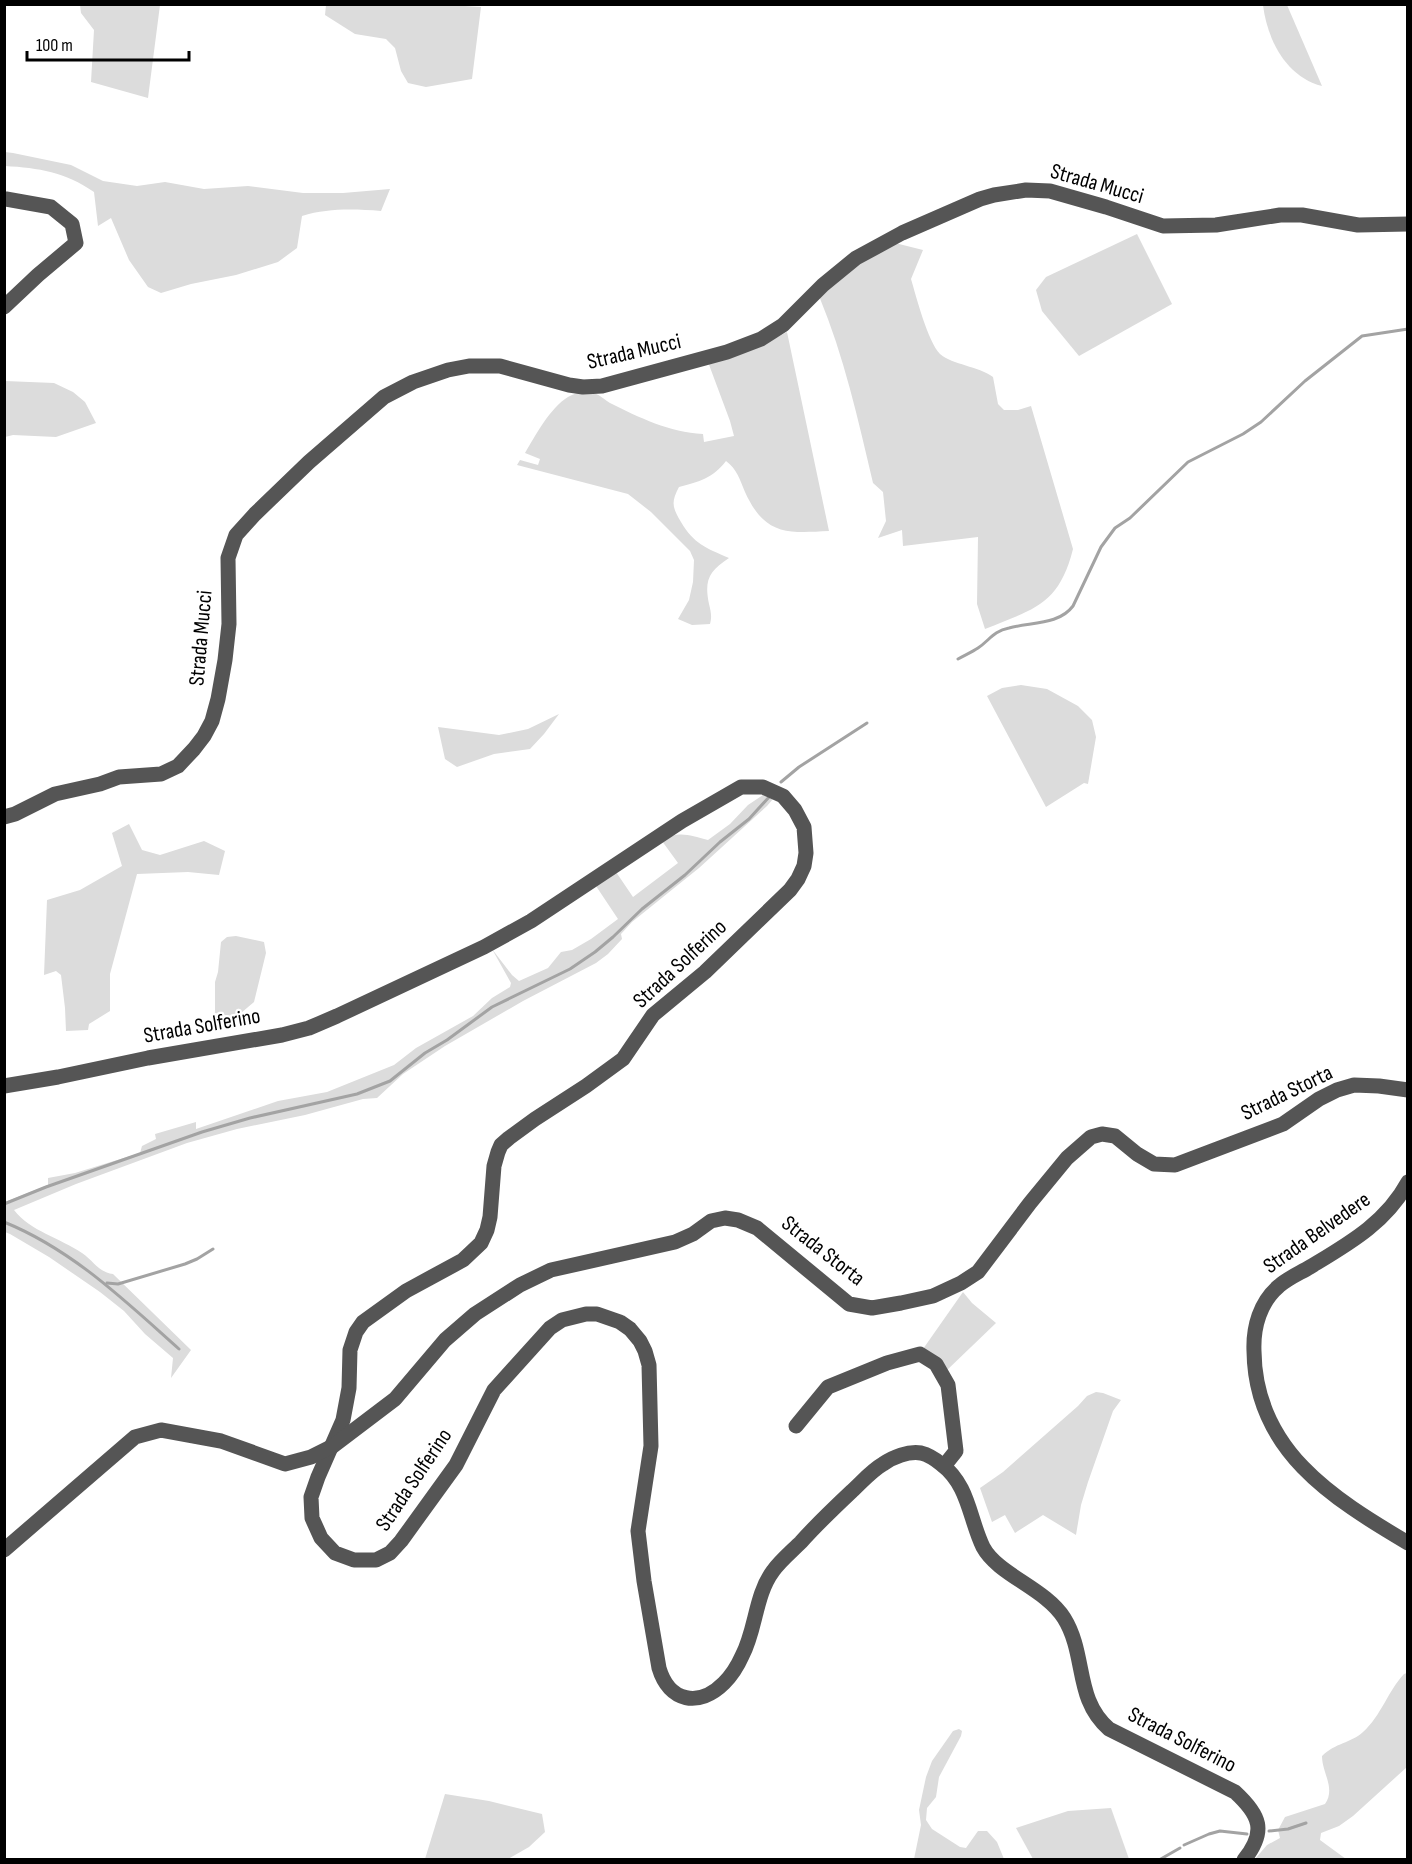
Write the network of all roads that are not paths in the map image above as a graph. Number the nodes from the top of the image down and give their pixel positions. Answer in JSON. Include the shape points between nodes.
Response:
{"nodes":[{"id":1,"x":6,"y":199,"type":"dead end"},
{"id":2,"x":1407,"y":224,"type":"edge"},
{"id":3,"x":4,"y":307,"type":"edge"},
{"id":4,"x":4,"y":817,"type":"edge"},
{"id":5,"x":4,"y":1086,"type":"edge"},
{"id":6,"x":1407,"y":1090,"type":"edge"},
{"id":7,"x":1407,"y":1182,"type":"edge"},
{"id":8,"x":796,"y":1426,"type":"dead end"},
{"id":9,"x":333,"y":1446,"type":"junction"},
{"id":10,"x":944,"y":1466,"type":"junction"},
{"id":11,"x":1407,"y":1543,"type":"edge"},
{"id":12,"x":4,"y":1550,"type":"edge"},
{"id":13,"x":1244,"y":1860,"type":"edge"}],
"edges":[{"from":1,"to":3,"type":"street","via":[[51,207],[72,224],[76,243]]},
{"from":2,"to":4,"type":"street","name":"Strada Mucci","via":[[1358,225],[1280,215],[1216,225],[1163,226],[1050,191],[1014,191],[980,199],[865,253],[834,275],[783,325],[739,348],[602,386],[569,385],[485,365],[458,367],[413,382],[374,405],[309,462],[236,535],[228,558],[229,624],[218,699],[212,721],[194,749],[178,765],[161,774],[119,777],[55,794]]},
{"from":5,"to":9,"type":"street","name":"Strada Solferino","via":[[309,1028],[484,947],[531,921],[732,791],[763,787],[789,801],[804,827],[806,841],[804,866],[798,879],[705,972],[653,1015],[623,1059],[501,1145],[494,1166],[490,1217],[481,1242],[463,1260],[406,1291],[363,1322],[356,1332],[350,1350],[343,1420]]},
{"from":6,"to":9,"type":"street","name":"Strada Storta","via":[[1354,1086],[1337,1090],[1283,1124],[1174,1165],[1154,1164],[1115,1136],[1091,1137],[1060,1167],[978,1272],[933,1296],[901,1304],[872,1308],[849,1304],[757,1228],[725,1218],[711,1221],[675,1242],[551,1270],[475,1314],[445,1340],[395,1399]]},
{"from":7,"to":11,"type":"street","name":"Strada Belvedere","via":[[1395,1204],[1374,1224],[1270,1294],[1257,1320],[1253,1344],[1261,1398],[1284,1447],[1329,1492]]},
{"from":8,"to":10,"type":"street","via":[[828,1387],[920,1354],[936,1364],[948,1385],[956,1450]]},
{"from":9,"to":10,"type":"street","name":"Strada Solferino","via":[[311,1497],[312,1518],[321,1538],[335,1553],[354,1560],[376,1560],[401,1541],[456,1465],[494,1390],[550,1328],[586,1314],[612,1318],[625,1326],[640,1341],[649,1365],[651,1446],[638,1531],[656,1655],[663,1680],[672,1691],[692,1698],[706,1696],[726,1682],[743,1655],[772,1572],[871,1473],[908,1453],[931,1456]]},
{"from":9,"to":12,"type":"street","via":[[285,1464],[220,1441],[161,1430],[135,1437]]},
{"from":10,"to":13,"type":"street","name":"Strada Solferino","via":[[965,1493],[983,1546],[992,1559],[1046,1598],[1064,1618],[1073,1638],[1085,1694],[1100,1721],[1235,1792],[1247,1804],[1254,1814],[1258,1837]]}]}
